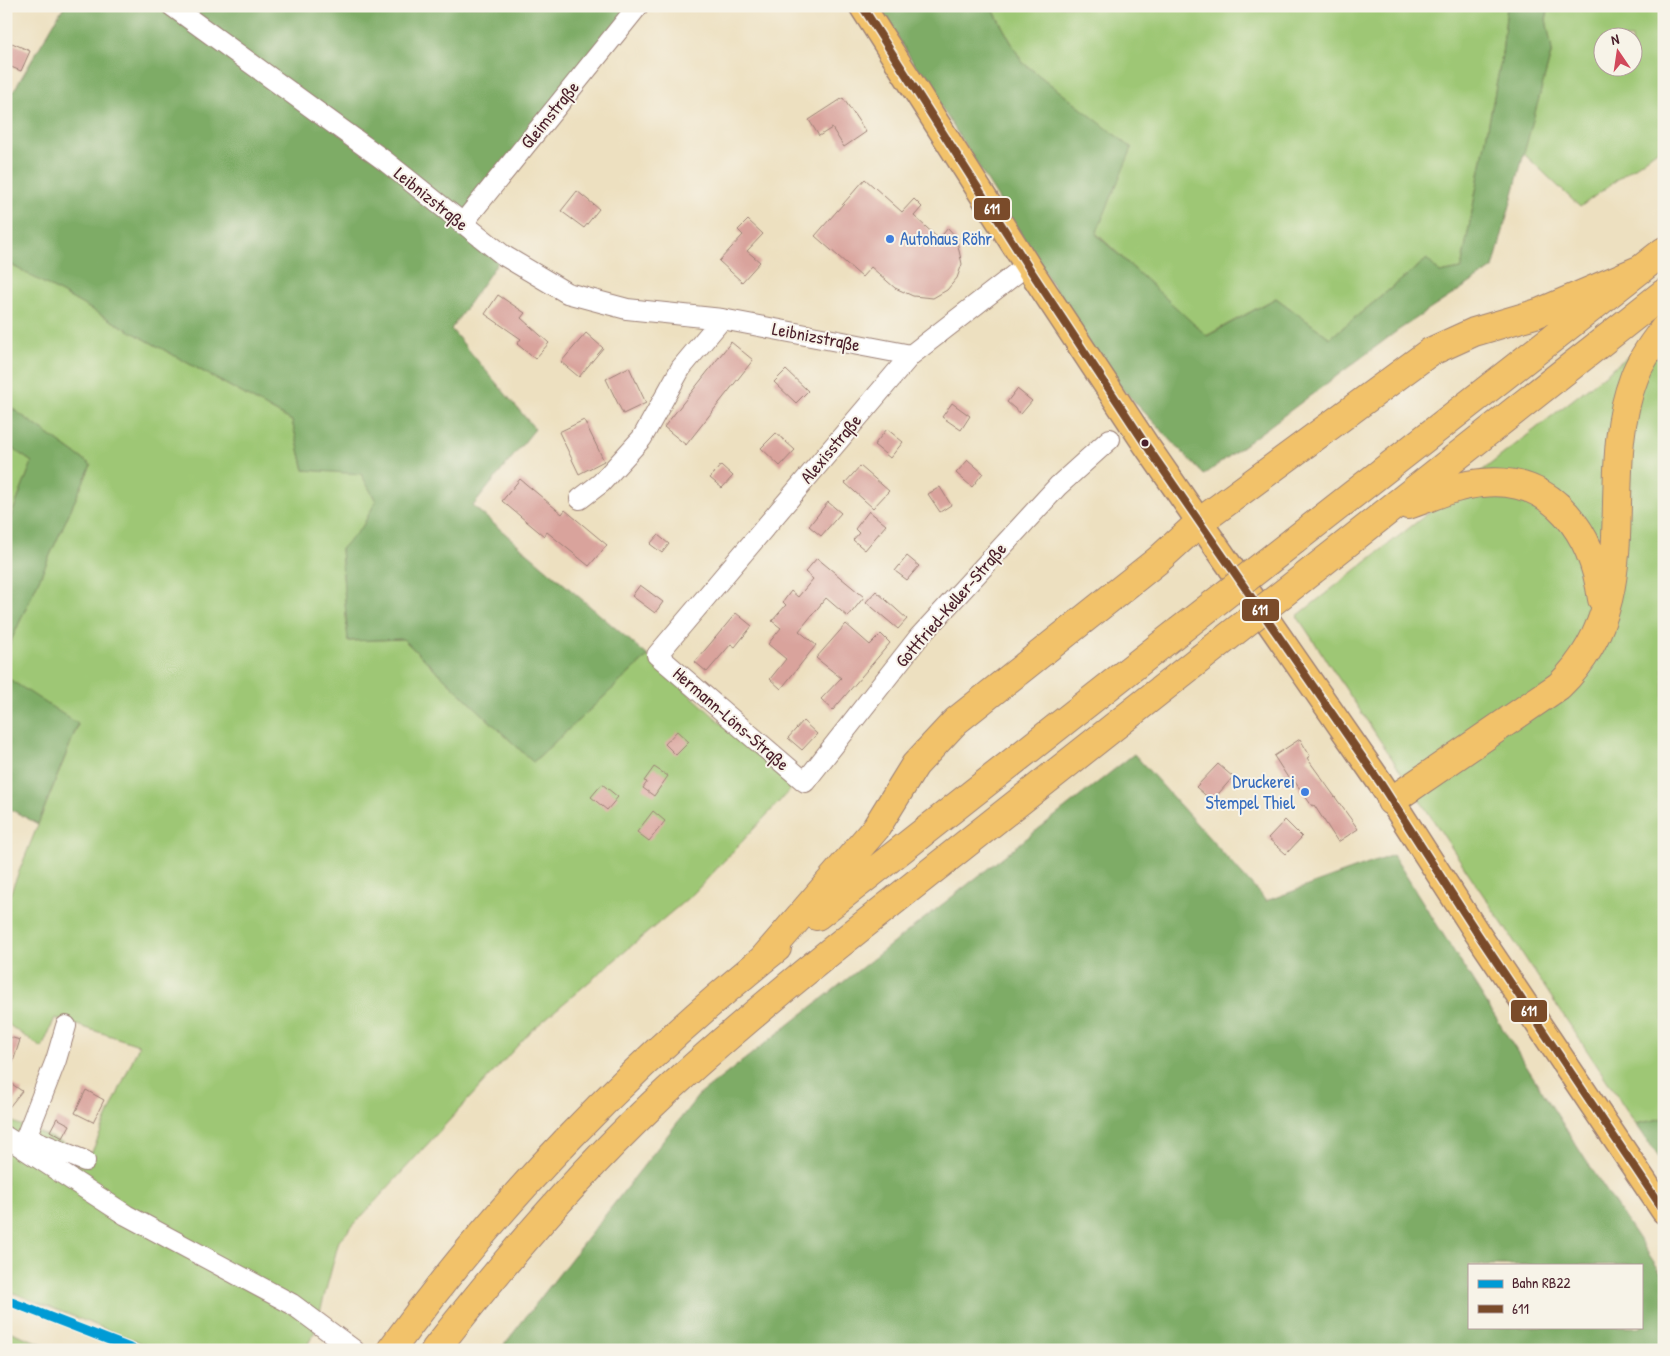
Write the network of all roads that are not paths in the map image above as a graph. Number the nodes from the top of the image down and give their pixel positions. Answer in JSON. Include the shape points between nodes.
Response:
{"nodes":[{"id":1,"x":172,"y":6,"type":"edge"},
{"id":2,"x":638,"y":6,"type":"edge"},
{"id":3,"x":862,"y":6,"type":"edge"},
{"id":4,"x":462,"y":224,"type":"junction"},
{"id":5,"x":1664,"y":251,"type":"edge"},
{"id":6,"x":1027,"y":265,"type":"junction"},
{"id":7,"x":1641,"y":269,"type":"junction"},
{"id":8,"x":1664,"y":293,"type":"edge"},
{"id":9,"x":722,"y":319,"type":"junction"},
{"id":10,"x":1664,"y":329,"type":"edge"},
{"id":11,"x":911,"y":356,"type":"junction"},
{"id":12,"x":1110,"y":439,"type":"dead end"},
{"id":13,"x":580,"y":498,"type":"dead end"},
{"id":14,"x":1386,"y":513,"type":"junction"},
{"id":15,"x":1201,"y":522,"type":"junction"},
{"id":16,"x":1603,"y":614,"type":"junction"},
{"id":17,"x":657,"y":655,"type":"joint"},
{"id":18,"x":805,"y":782,"type":"joint"},
{"id":19,"x":1391,"y":801,"type":"junction"},
{"id":20,"x":763,"y":959,"type":"junction"},
{"id":21,"x":66,"y":1026,"type":"dead end"},
{"id":22,"x":17,"y":1140,"type":"edge"},
{"id":23,"x":85,"y":1162,"type":"dead end"},
{"id":24,"x":1664,"y":1211,"type":"edge"},
{"id":25,"x":352,"y":1349,"type":"edge"},
{"id":26,"x":391,"y":1350,"type":"edge"},
{"id":27,"x":435,"y":1350,"type":"edge"}],
"edges":[{"from":1,"to":4,"type":"street","name":"Leibnizstraße","via":[[385,161]]},
{"from":2,"to":4,"type":"street","name":"Gleimstraße"},
{"from":3,"to":6,"type":"main road"},
{"from":4,"to":9,"type":"street","name":"Leibnizstraße","via":[[503,255],[567,292],[627,309]]},
{"from":5,"to":7,"type":"highway"},
{"from":6,"to":11,"type":"street","name":"Alexisstraße"},
{"from":6,"to":15,"type":"main road"},
{"from":7,"to":15,"type":"highway","via":[[1538,313],[1474,332],[1430,352]]},
{"from":7,"to":20,"type":"highway","bridge":true},
{"from":8,"to":14,"type":"highway"},
{"from":9,"to":11,"type":"street","name":"Leibnizstraße"},
{"from":9,"to":13,"type":"street","via":[[681,368],[642,438],[601,483]]},
{"from":10,"to":16,"type":"highway","via":[[1634,377],[1626,403],[1614,564]]},
{"from":11,"to":17,"type":"street","name":"Alexisstraße"},
{"from":12,"to":18,"type":"street","name":"Gottfried-Keller-Straße","via":[[1058,486],[919,637]]},
{"from":14,"to":16,"type":"highway","via":[[1462,486],[1483,482],[1521,486],[1538,493],[1567,514],[1589,546],[1598,573]]},
{"from":14,"to":27,"type":"highway","bridge":true,"via":[[842,941],[709,1052],[593,1165],[486,1285]]},
{"from":15,"to":19,"type":"main road"},
{"from":15,"to":20,"type":"highway","via":[[933,743],[915,765],[876,828]]},
{"from":16,"to":19,"type":"highway","via":[[1588,653],[1559,686]]},
{"from":17,"to":18,"type":"street","name":"Hermann-Löns-Straße"},
{"from":19,"to":24,"type":"main road"},
{"from":20,"to":26,"type":"highway","via":[[686,1025],[566,1142],[488,1226]]},
{"from":21,"to":22,"type":"street","via":[[56,1060]]},
{"from":22,"to":23,"type":"street"},
{"from":22,"to":25,"type":"street","via":[[126,1215],[292,1304]]}]}
